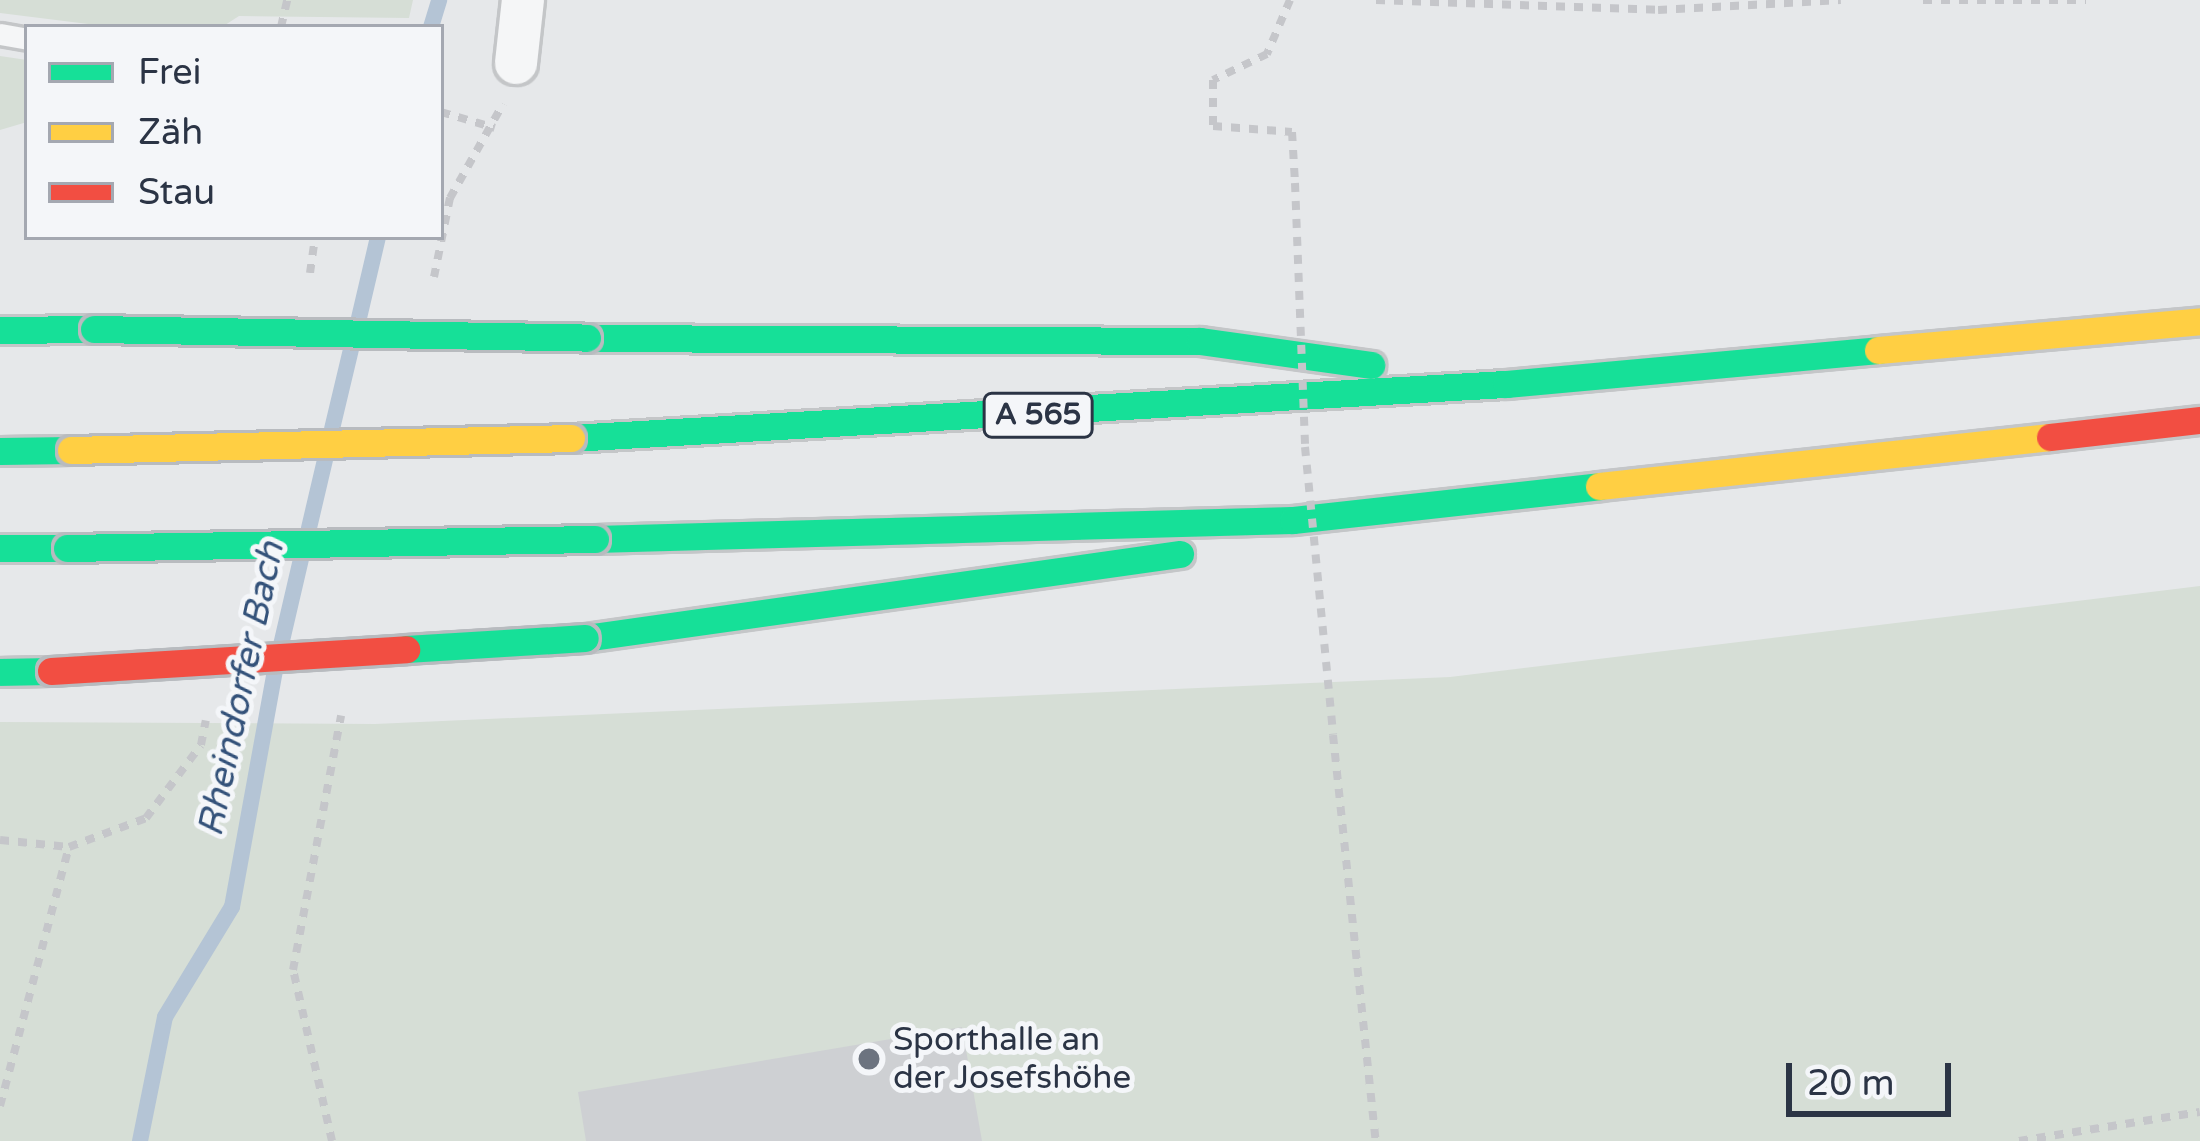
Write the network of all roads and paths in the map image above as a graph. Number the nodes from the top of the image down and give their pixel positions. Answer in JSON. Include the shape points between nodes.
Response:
{"nodes":[{"id":1,"x":523,"y":0,"type":"edge"},
{"id":2,"x":1290,"y":0,"type":"edge"},
{"id":3,"x":1376,"y":0,"type":"edge"},
{"id":4,"x":1840,"y":0,"type":"edge"},
{"id":5,"x":1923,"y":0,"type":"edge"},
{"id":6,"x":2086,"y":0,"type":"edge"},
{"id":7,"x":516,"y":63,"type":"dead end"},
{"id":8,"x":444,"y":113,"type":"edge"},
{"id":9,"x":495,"y":128,"type":"dead end"},
{"id":10,"x":2200,"y":321,"type":"edge"},
{"id":11,"x":0,"y":330,"type":"edge"},
{"id":12,"x":1506,"y":384,"type":"junction"},
{"id":13,"x":2200,"y":420,"type":"edge"},
{"id":14,"x":0,"y":451,"type":"edge"},
{"id":15,"x":1293,"y":520,"type":"junction"},
{"id":16,"x":0,"y":548,"type":"edge"},
{"id":17,"x":0,"y":672,"type":"edge"},
{"id":18,"x":0,"y":839,"type":"edge"},
{"id":19,"x":69,"y":847,"type":"dead end"},
{"id":20,"x":312,"y":853,"type":"dead end"},
{"id":21,"x":2200,"y":1112,"type":"edge"},
{"id":22,"x":332,"y":1141,"type":"edge"},
{"id":23,"x":1376,"y":1141,"type":"edge"},
{"id":24,"x":2019,"y":1141,"type":"edge"}],
"edges":[{"from":1,"to":7,"type":"street"},
{"from":2,"to":23,"type":"path","bridge":true,"via":[[1268,54],[1213,80],[1213,126],[1292,132],[1304,448]]},
{"from":3,"to":4,"type":"path","via":[[1658,10]]},
{"from":5,"to":6,"type":"path"},
{"from":8,"to":9,"type":"path"},
{"from":10,"to":12,"type":"highway","number":"A 565"},
{"from":11,"to":12,"type":"highway","bridge":true,"via":[[1201,341]]},
{"from":12,"to":14,"type":"highway","number":"A 565","bridge":true,"via":[[571,438]]},
{"from":13,"to":15,"type":"highway"},
{"from":15,"to":16,"type":"highway","bridge":true},
{"from":15,"to":17,"type":"highway","bridge":true,"via":[[1146,564],[585,638]]},
{"from":18,"to":19,"type":"path"},
{"from":20,"to":22,"type":"path","via":[[293,970]]},
{"from":21,"to":24,"type":"path"}]}
